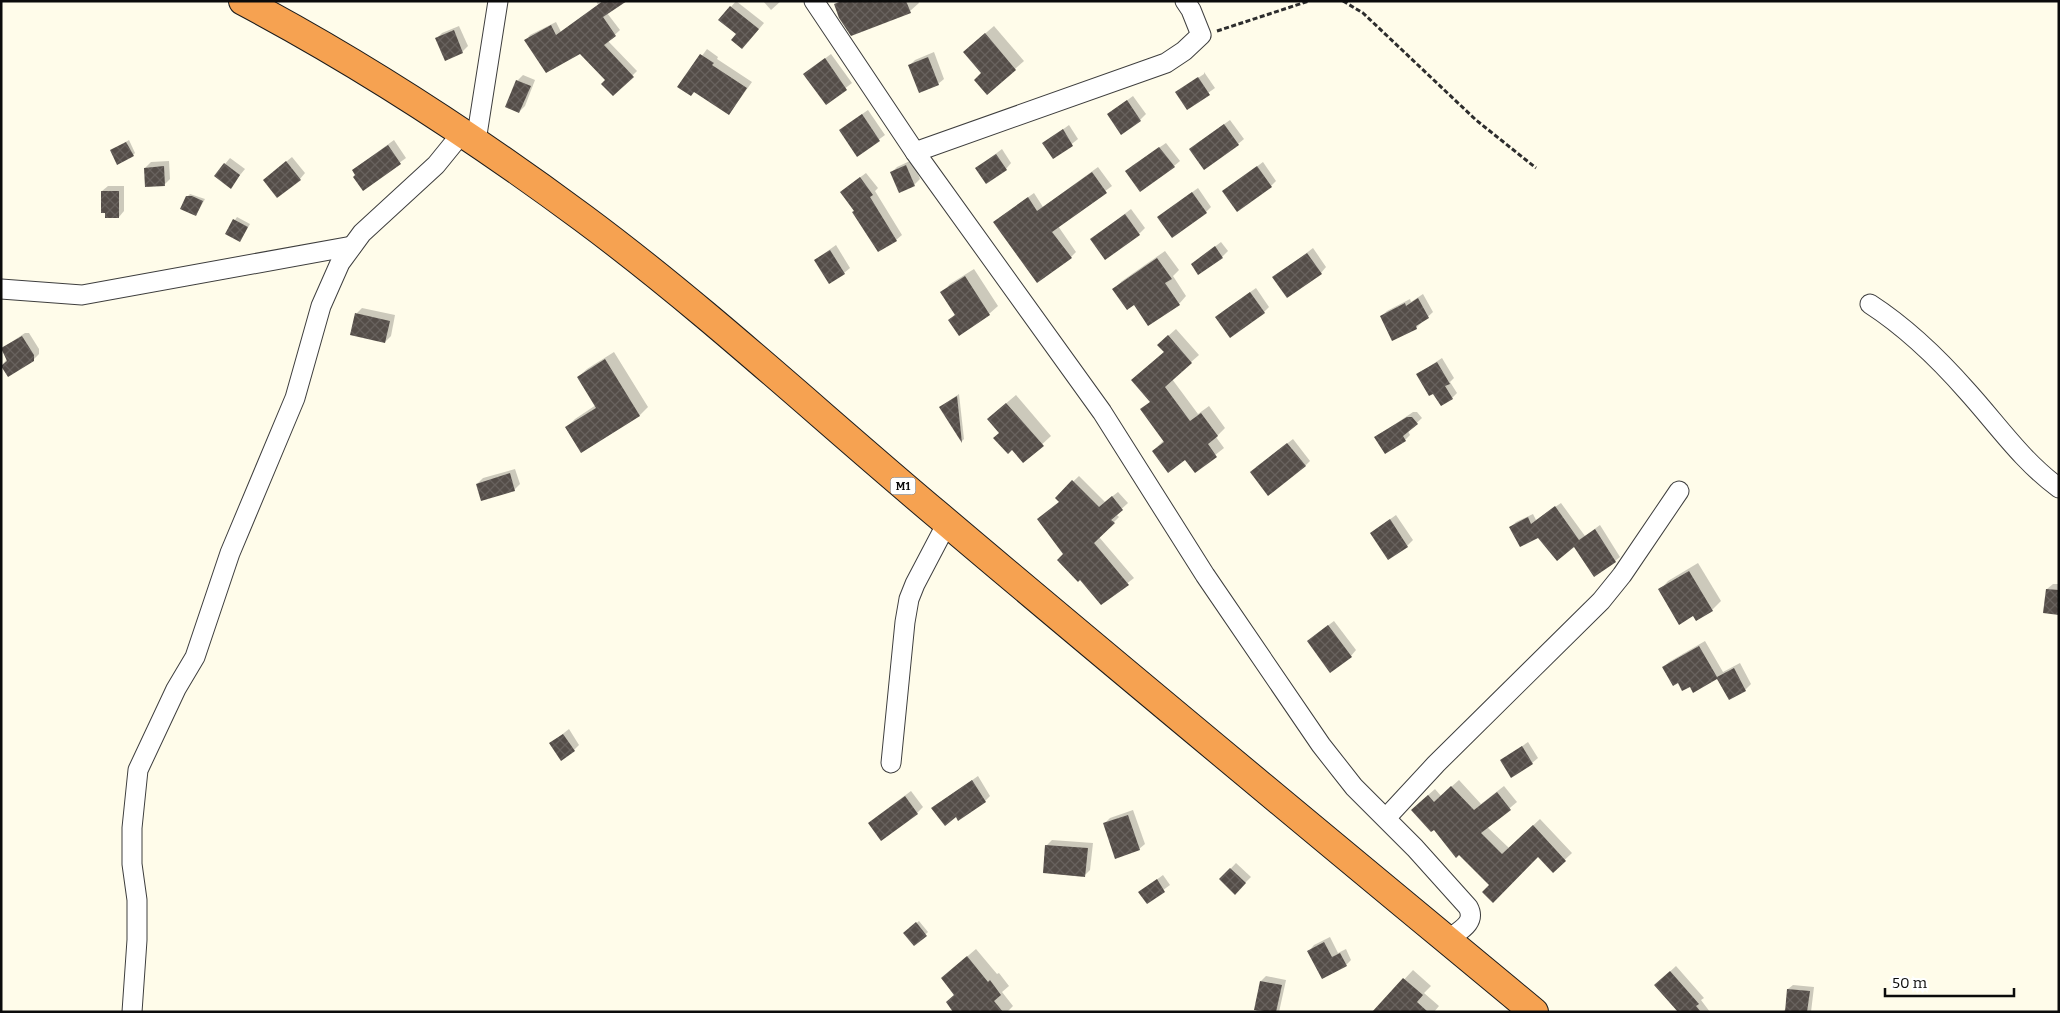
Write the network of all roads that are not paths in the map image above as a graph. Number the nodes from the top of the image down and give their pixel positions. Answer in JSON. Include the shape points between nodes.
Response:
{"nodes":[{"id":1,"x":243,"y":1,"type":"edge"},
{"id":2,"x":498,"y":1,"type":"edge"},
{"id":3,"x":814,"y":1,"type":"edge"},
{"id":4,"x":1185,"y":1,"type":"edge"},
{"id":5,"x":469,"y":137,"type":"junction"},
{"id":6,"x":915,"y":152,"type":"junction"},
{"id":7,"x":352,"y":246,"type":"junction"},
{"id":8,"x":1,"y":288,"type":"edge"},
{"id":9,"x":1870,"y":304,"type":"dead end"},
{"id":10,"x":2059,"y":488,"type":"edge"},
{"id":11,"x":1679,"y":491,"type":"dead end"},
{"id":12,"x":947,"y":523,"type":"junction"},
{"id":13,"x":891,"y":763,"type":"dead end"},
{"id":14,"x":1386,"y":818,"type":"junction"},
{"id":15,"x":1447,"y":940,"type":"junction"},
{"id":16,"x":132,"y":1012,"type":"edge"},
{"id":17,"x":1534,"y":1012,"type":"edge"}],
"edges":[{"from":1,"to":5,"type":"highway","number":"M1","via":[[366,72]]},
{"from":2,"to":5,"type":"street"},
{"from":3,"to":6,"type":"street"},
{"from":4,"to":6,"type":"street","via":[[1201,35],[1166,63]]},
{"from":5,"to":7,"type":"street","via":[[362,233]]},
{"from":5,"to":12,"type":"highway","number":"M1","via":[[586,220],[699,311]]},
{"from":6,"to":14,"type":"street","via":[[1102,412],[1205,575],[1321,745],[1354,787]]},
{"from":7,"to":8,"type":"street","via":[[82,295]]},
{"from":7,"to":16,"type":"street","via":[[340,263],[321,306],[295,398],[230,553],[195,657],[176,689],[138,770],[132,828],[137,900]]},
{"from":9,"to":10,"type":"street","via":[[1910,332],[1968,391],[2031,466]]},
{"from":11,"to":14,"type":"street","via":[[1622,575],[1600,601]]},
{"from":12,"to":13,"type":"street","via":[[909,599]]},
{"from":12,"to":15,"type":"highway","number":"M1"},
{"from":14,"to":15,"type":"street","via":[[1469,910],[1469,922]]},
{"from":15,"to":17,"type":"highway","number":"M1"}]}
